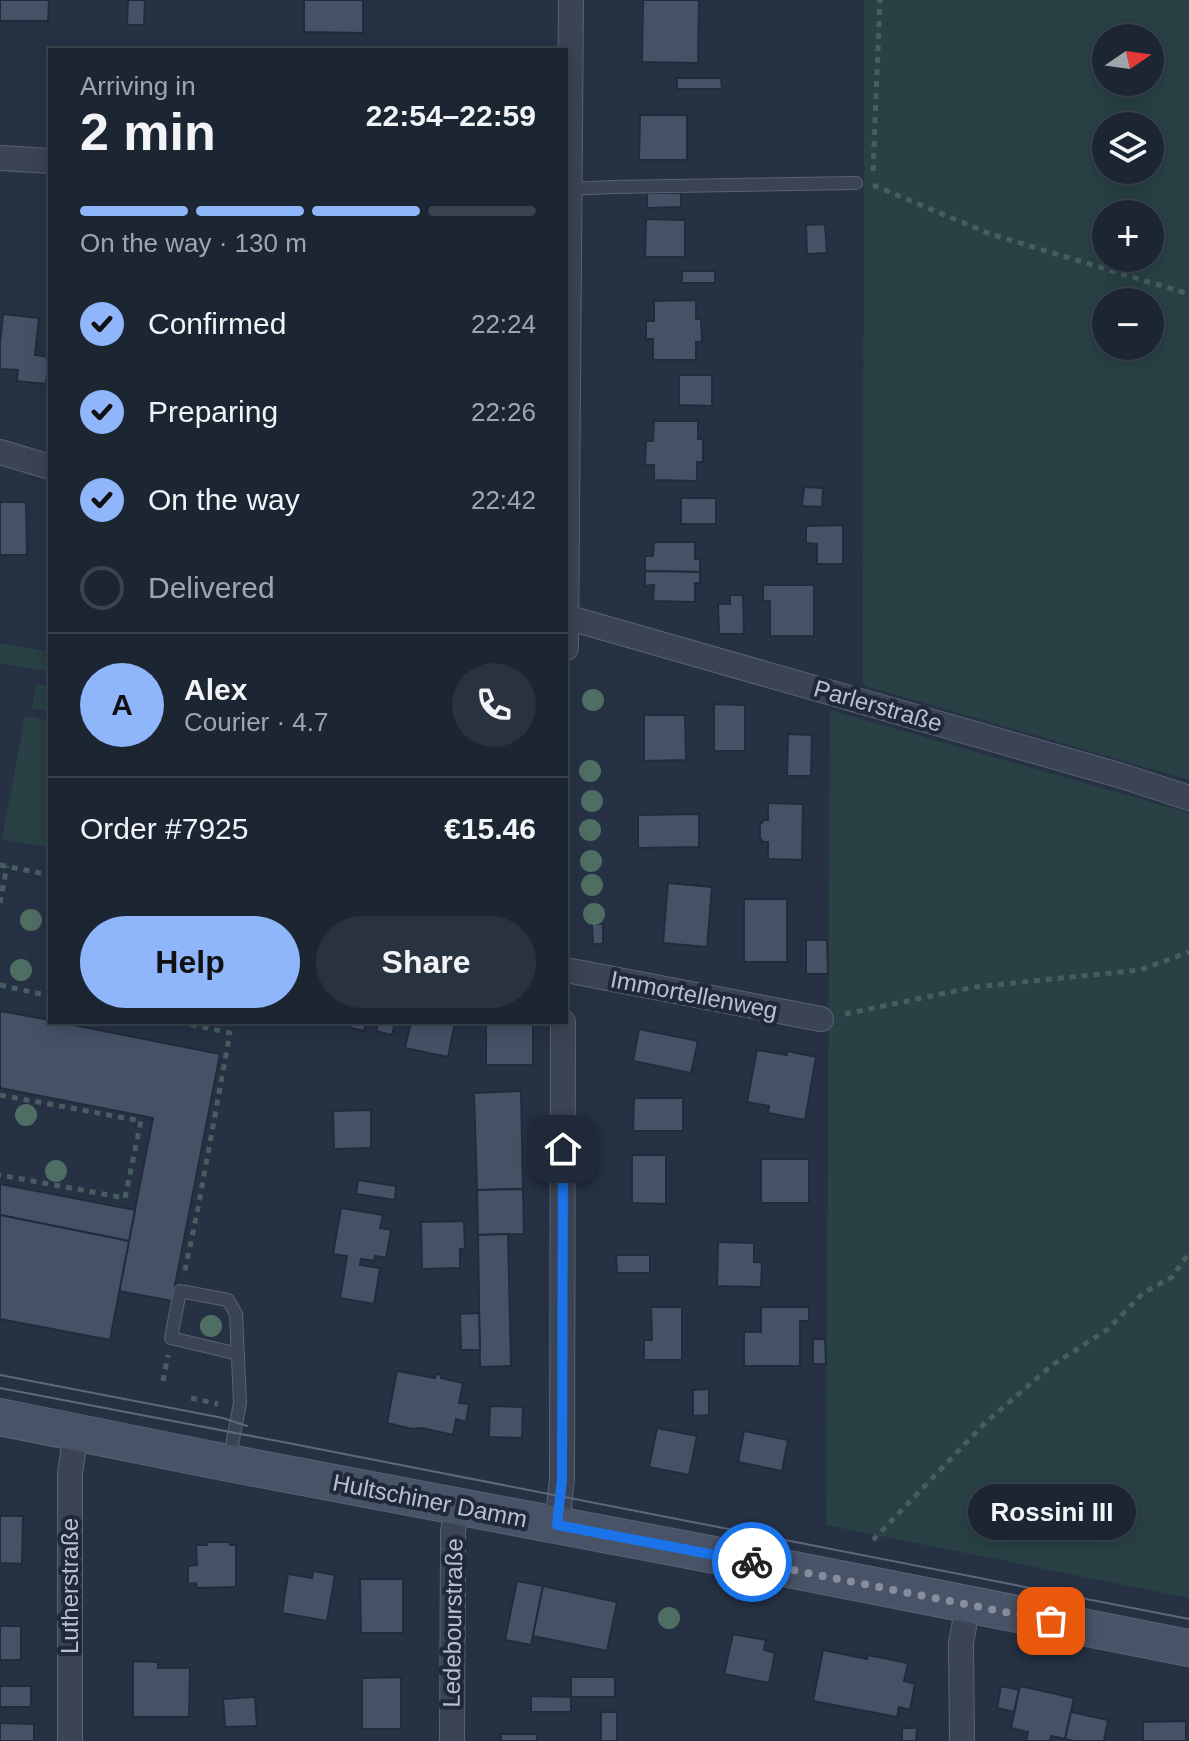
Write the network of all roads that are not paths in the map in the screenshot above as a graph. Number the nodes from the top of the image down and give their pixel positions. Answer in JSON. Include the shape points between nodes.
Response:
{"nodes":[{"id":1,"x":571,"y":0,"type":"edge"},
{"id":2,"x":0,"y":158,"type":"edge"},
{"id":3,"x":48,"y":161,"type":"edge"},
{"id":4,"x":856,"y":183,"type":"road end"},
{"id":5,"x":568,"y":189,"type":"edge"},
{"id":6,"x":0,"y":452,"type":"edge"},
{"id":7,"x":48,"y":466,"type":"edge"},
{"id":8,"x":568,"y":618,"type":"edge"},
{"id":9,"x":1189,"y":798,"type":"edge"},
{"id":10,"x":568,"y":970,"type":"edge"},
{"id":11,"x":821,"y":1019,"type":"road end"},
{"id":12,"x":563,"y":1024,"type":"edge"},
{"id":13,"x":238,"y":1354,"type":"junction"},
{"id":14,"x":0,"y":1417,"type":"edge"},
{"id":15,"x":76,"y":1432,"type":"junction"},
{"id":16,"x":229,"y":1463,"type":"junction"},
{"id":17,"x":458,"y":1506,"type":"junction"},
{"id":18,"x":557,"y":1525,"type":"junction"},
{"id":19,"x":968,"y":1605,"type":"junction"},
{"id":20,"x":1189,"y":1648,"type":"edge"},
{"id":21,"x":70,"y":1741,"type":"edge"},
{"id":22,"x":452,"y":1741,"type":"edge"},
{"id":23,"x":962,"y":1741,"type":"edge"}],
"edges":[{"from":1,"to":5,"type":"street"},
{"from":2,"to":3,"type":"street"},
{"from":4,"to":5,"type":"lane"},
{"from":6,"to":7,"type":"street"},
{"from":8,"to":9,"type":"street","name":"Parlerstraße"},
{"from":10,"to":11,"type":"street","name":"Immortellenweg"},
{"from":12,"to":18,"type":"street","via":[[562,1479]]},
{"from":13,"to":13,"type":"lane","via":[[171,1338],[180,1291],[228,1300],[236,1314]]},
{"from":13,"to":16,"type":"lane","via":[[240,1403]]},
{"from":14,"to":15,"type":"main road","name":"Hultschiner Damm"},
{"from":15,"to":16,"type":"main road","name":"Hultschiner Damm"},
{"from":15,"to":21,"type":"street","name":"Lutherstraße","via":[[70,1473]]},
{"from":16,"to":17,"type":"main road","name":"Hultschiner Damm"},
{"from":17,"to":18,"type":"main road","name":"Hultschiner Damm"},
{"from":17,"to":22,"type":"street","name":"Ledebourstraße","via":[[453,1531]]},
{"from":18,"to":19,"type":"main road","name":"Hultschiner Damm"},
{"from":19,"to":20,"type":"main road","name":"Hultschiner Damm"},
{"from":19,"to":23,"type":"street","via":[[961,1643]]}]}
